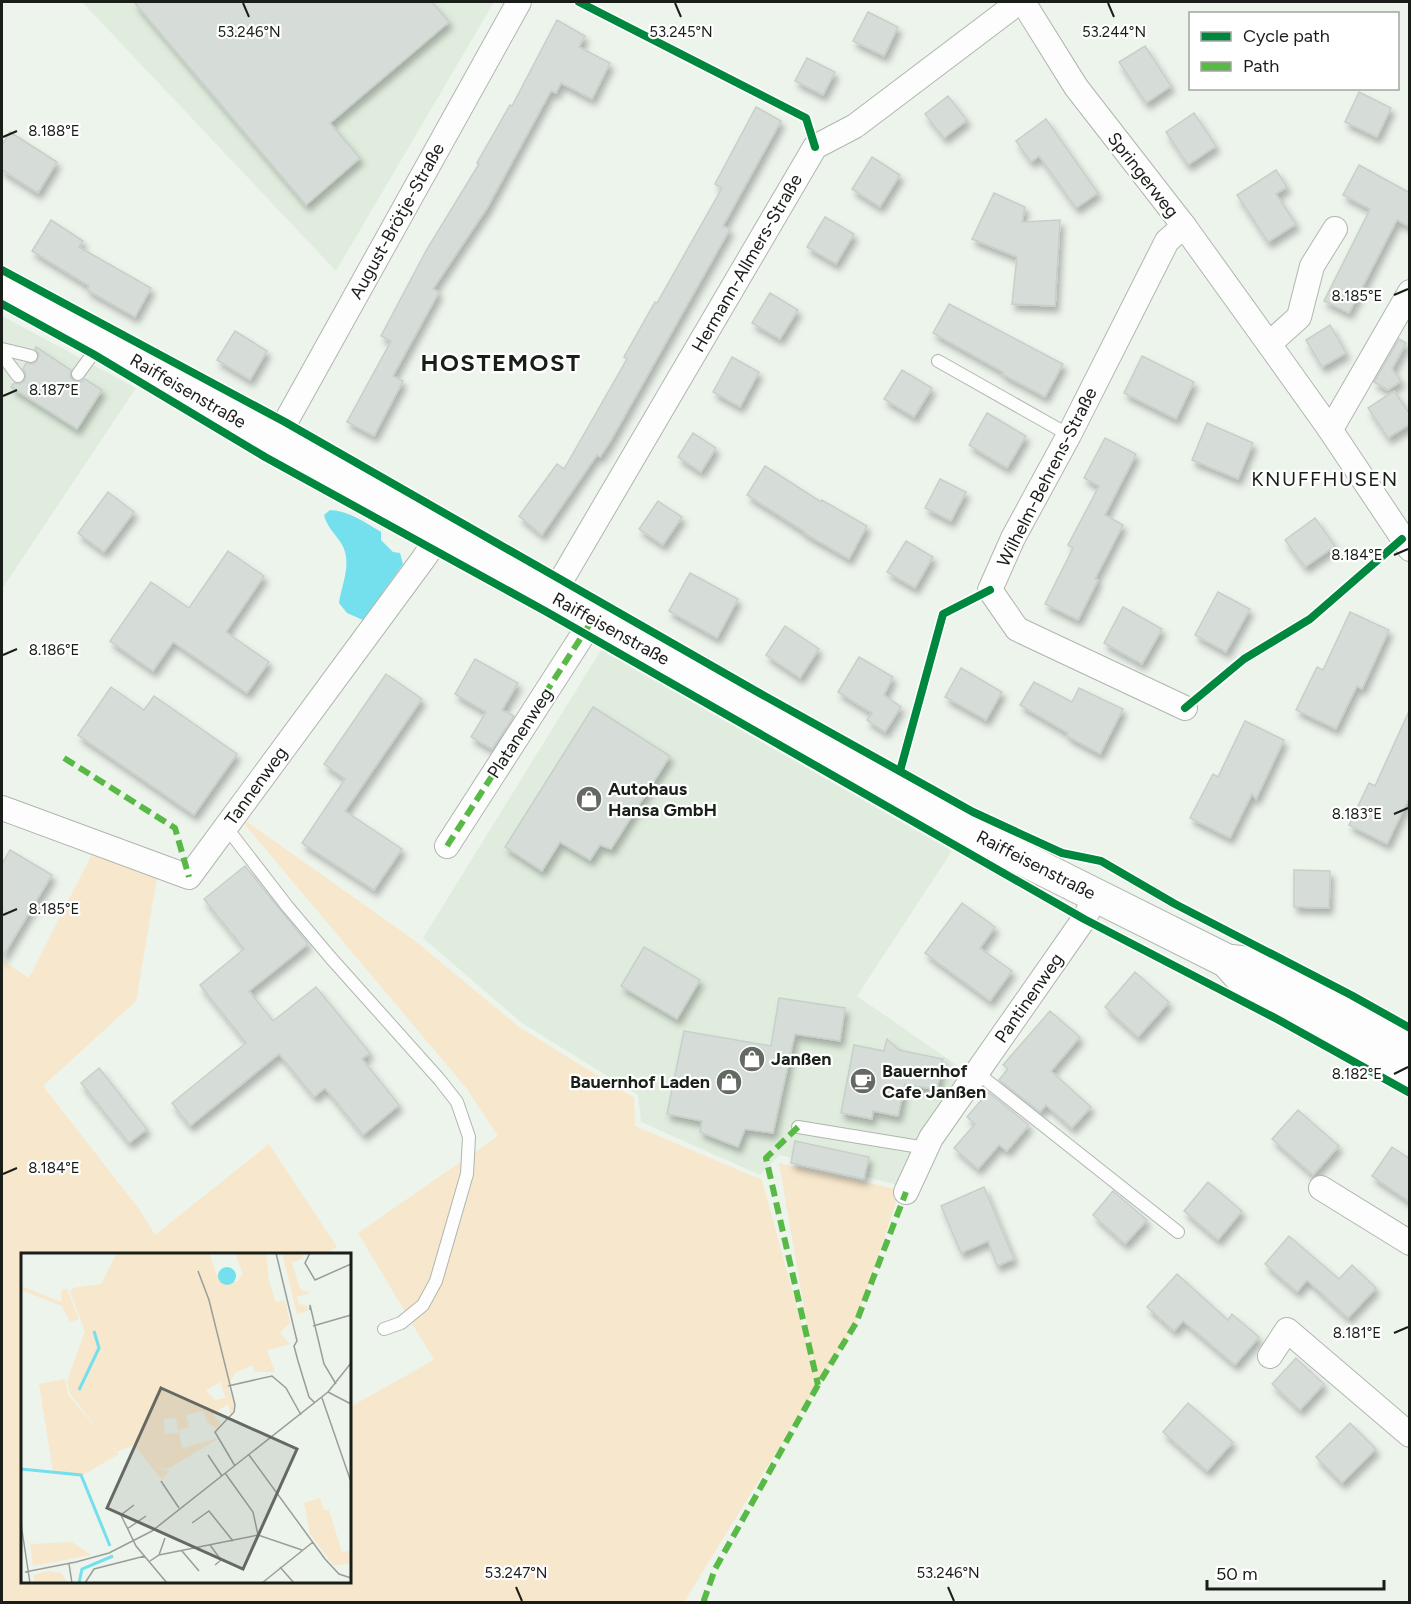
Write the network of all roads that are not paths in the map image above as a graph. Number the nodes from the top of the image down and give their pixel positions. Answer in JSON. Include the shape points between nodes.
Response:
{"nodes":[{"id":1,"x":519,"y":2,"type":"edge"},
{"id":2,"x":1021,"y":2,"type":"edge"},
{"id":3,"x":1184,"y":226,"type":"junction"},
{"id":4,"x":1335,"y":229,"type":"dead end"},
{"id":5,"x":2,"y":284,"type":"edge"},
{"id":6,"x":1410,"y":292,"type":"edge"},
{"id":7,"x":102,"y":341,"type":"junction"},
{"id":8,"x":1269,"y":344,"type":"junction"},
{"id":9,"x":2,"y":349,"type":"edge"},
{"id":10,"x":2,"y":355,"type":"edge"},
{"id":11,"x":31,"y":356,"type":"dead end"},
{"id":12,"x":938,"y":361,"type":"dead end"},
{"id":13,"x":78,"y":374,"type":"dead end"},
{"id":14,"x":18,"y":376,"type":"dead end"},
{"id":15,"x":1329,"y":428,"type":"junction"},
{"id":16,"x":1069,"y":435,"type":"junction"},
{"id":17,"x":275,"y":441,"type":"junction"},
{"id":18,"x":440,"y":534,"type":"junction"},
{"id":19,"x":1410,"y":549,"type":"edge"},
{"id":20,"x":552,"y":596,"type":"junction"},
{"id":21,"x":593,"y":619,"type":"junction"},
{"id":22,"x":1185,"y":708,"type":"dead end"},
{"id":23,"x":2,"y":808,"type":"edge"},
{"id":24,"x":226,"y":827,"type":"junction"},
{"id":25,"x":447,"y":846,"type":"dead end"},
{"id":26,"x":1096,"y":896,"type":"junction"},
{"id":27,"x":1227,"y":961,"type":"junction"},
{"id":28,"x":1410,"y":1043,"type":"edge"},
{"id":29,"x":976,"y":1072,"type":"junction"},
{"id":30,"x":1410,"y":1076,"type":"edge"},
{"id":31,"x":798,"y":1127,"type":"dead end"},
{"id":32,"x":926,"y":1148,"type":"junction"},
{"id":33,"x":1321,"y":1188,"type":"dead end"},
{"id":34,"x":906,"y":1192,"type":"dead end"},
{"id":35,"x":1178,"y":1232,"type":"dead end"},
{"id":36,"x":1410,"y":1243,"type":"edge"},
{"id":37,"x":384,"y":1329,"type":"dead end"},
{"id":38,"x":1270,"y":1356,"type":"dead end"},
{"id":39,"x":1410,"y":1435,"type":"edge"}],
"edges":[{"from":1,"to":17,"type":"street","name":"August-Brötje-Straße"},
{"from":2,"to":3,"type":"street","name":"Springerweg","via":[[1076,87]]},
{"from":2,"to":20,"type":"street","name":"Hermann-Allmers-Straße","via":[[855,126],[815,147]]},
{"from":3,"to":8,"type":"street","name":"Springerweg"},
{"from":3,"to":16,"type":"street","name":"Wilhelm-Behrens-Straße","via":[[1167,241]]},
{"from":4,"to":8,"type":"street","via":[[1312,266],[1299,317]]},
{"from":5,"to":7,"type":"street","name":"Raiffeisenstraße"},
{"from":6,"to":15,"type":"street"},
{"from":7,"to":13,"type":"lane"},
{"from":7,"to":17,"type":"street","name":"Raiffeisenstraße"},
{"from":8,"to":15,"type":"street","name":"Springerweg"},
{"from":9,"to":11,"type":"lane"},
{"from":10,"to":14,"type":"lane"},
{"from":12,"to":16,"type":"lane"},
{"from":15,"to":19,"type":"street","name":"Springerweg"},
{"from":16,"to":22,"type":"street","name":"Wilhelm-Behrens-Straße","via":[[1013,538],[990,590],[1017,629]]},
{"from":17,"to":18,"type":"street","name":"Raiffeisenstraße"},
{"from":18,"to":20,"type":"street","name":"Raiffeisenstraße"},
{"from":18,"to":24,"type":"street","name":"Tannenweg"},
{"from":20,"to":21,"type":"street","name":"Raiffeisenstraße"},
{"from":21,"to":25,"type":"street","name":"Platanenweg"},
{"from":21,"to":26,"type":"street","name":"Raiffeisenstraße","via":[[991,843]]},
{"from":23,"to":24,"type":"street","name":"Tannenweg","via":[[189,877]]},
{"from":24,"to":37,"type":"lane","via":[[323,949],[439,1079],[457,1102],[469,1137],[467,1174],[436,1281],[423,1305],[401,1323]]},
{"from":26,"to":27,"type":"street","name":"Raiffeisenstraße"},
{"from":26,"to":29,"type":"street","name":"Pantinenweg","via":[[1084,919]]},
{"from":27,"to":28,"type":"street","name":"Raiffeisenstraße","via":[[1261,965]]},
{"from":27,"to":30,"type":"street","name":"Raiffeisenstraße","via":[[1251,988]]},
{"from":29,"to":32,"type":"street","name":"Pantinenweg"},
{"from":29,"to":35,"type":"lane"},
{"from":31,"to":32,"type":"lane"},
{"from":32,"to":34,"type":"street","name":"Pantinenweg"},
{"from":33,"to":36,"type":"street"},
{"from":38,"to":39,"type":"street","via":[[1287,1330]]}]}
